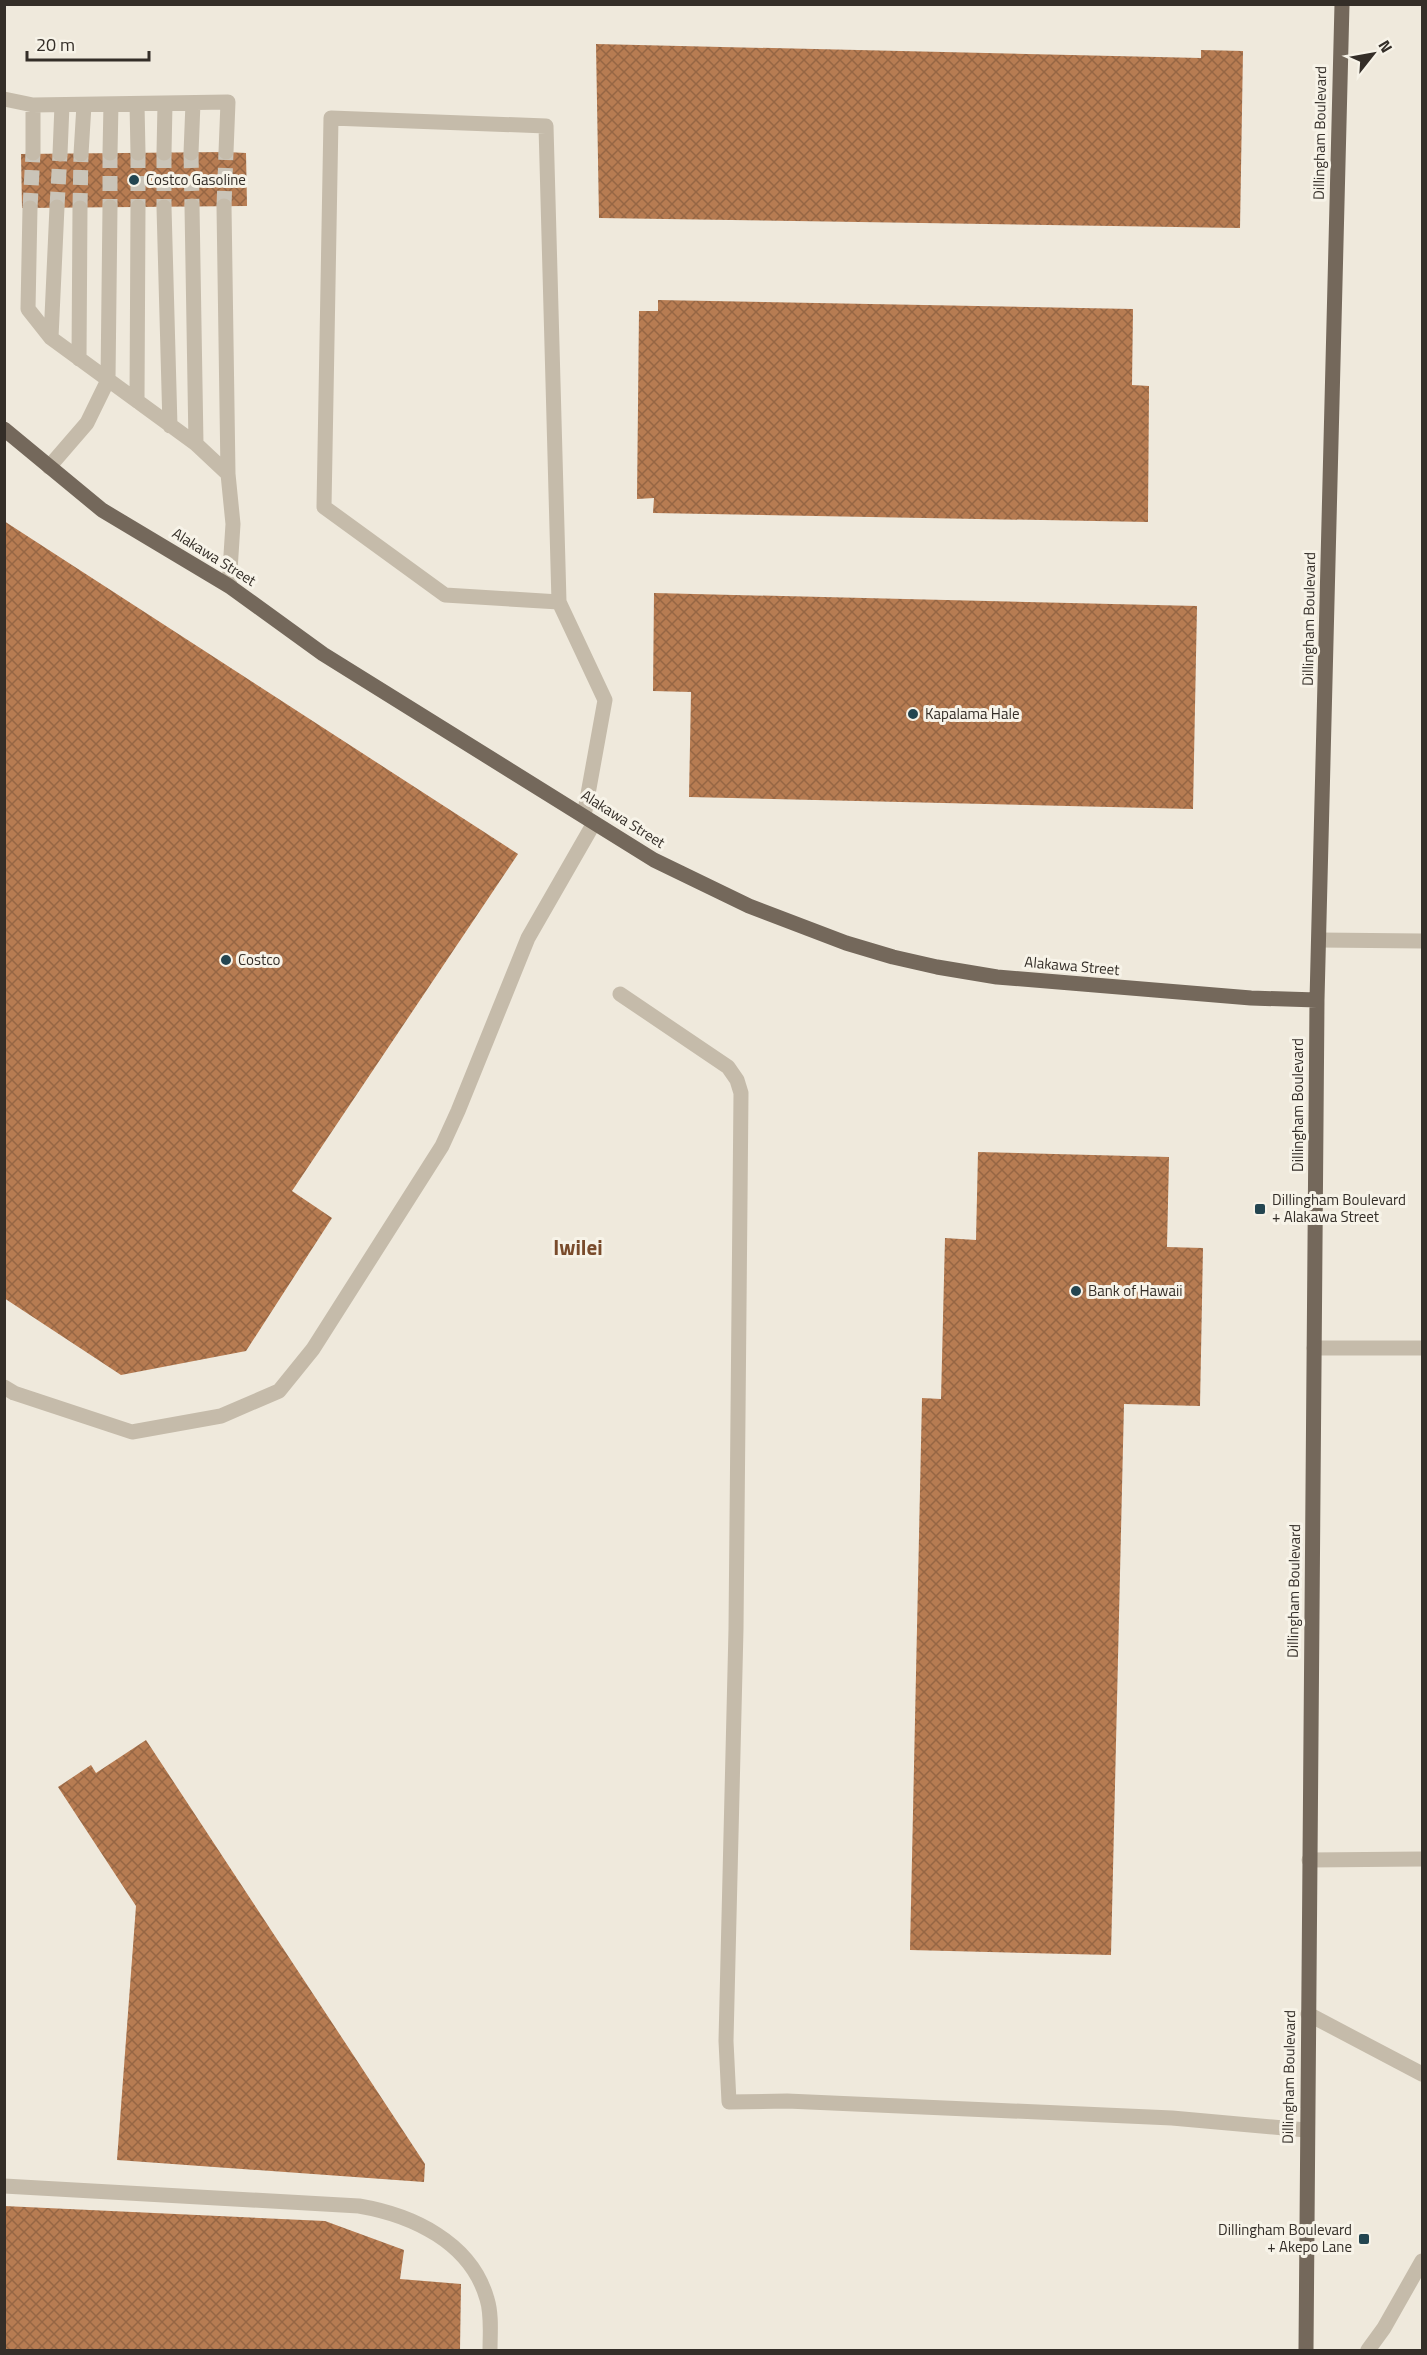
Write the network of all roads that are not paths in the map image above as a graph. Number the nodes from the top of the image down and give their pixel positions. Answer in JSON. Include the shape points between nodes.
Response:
{"nodes":[{"id":1,"x":1342,"y":4,"type":"edge"},
{"id":2,"x":4,"y":99,"type":"edge"},
{"id":3,"x":193,"y":103,"type":"junction"},
{"id":4,"x":111,"y":104,"type":"junction"},
{"id":5,"x":137,"y":104,"type":"junction"},
{"id":6,"x":165,"y":104,"type":"junction"},
{"id":7,"x":33,"y":105,"type":"junction"},
{"id":8,"x":62,"y":105,"type":"junction"},
{"id":9,"x":84,"y":105,"type":"junction"},
{"id":10,"x":226,"y":152,"type":"tunnel mouth"},
{"id":11,"x":33,"y":153,"type":"tunnel mouth"},
{"id":12,"x":110,"y":153,"type":"tunnel mouth"},
{"id":13,"x":138,"y":153,"type":"tunnel mouth"},
{"id":14,"x":164,"y":153,"type":"tunnel mouth"},
{"id":15,"x":191,"y":153,"type":"tunnel mouth"},
{"id":16,"x":60,"y":154,"type":"tunnel mouth"},
{"id":17,"x":81,"y":154,"type":"tunnel mouth"},
{"id":18,"x":192,"y":206,"type":"tunnel mouth"},
{"id":19,"x":224,"y":206,"type":"tunnel mouth"},
{"id":20,"x":57,"y":207,"type":"tunnel mouth"},
{"id":21,"x":110,"y":207,"type":"tunnel mouth"},
{"id":22,"x":138,"y":207,"type":"tunnel mouth"},
{"id":23,"x":164,"y":207,"type":"tunnel mouth"},
{"id":24,"x":30,"y":208,"type":"tunnel mouth"},
{"id":25,"x":80,"y":208,"type":"tunnel mouth"},
{"id":26,"x":51,"y":338,"type":"junction"},
{"id":27,"x":79,"y":360,"type":"junction"},
{"id":28,"x":108,"y":380,"type":"junction"},
{"id":29,"x":137,"y":401,"type":"junction"},
{"id":30,"x":170,"y":426,"type":"junction"},
{"id":31,"x":4,"y":429,"type":"edge"},
{"id":32,"x":196,"y":444,"type":"junction"},
{"id":33,"x":49,"y":467,"type":"junction"},
{"id":34,"x":228,"y":474,"type":"junction"},
{"id":35,"x":229,"y":586,"type":"junction"},
{"id":36,"x":559,"y":602,"type":"junction"},
{"id":37,"x":589,"y":820,"type":"junction"},
{"id":38,"x":1319,"y":940,"type":"junction"},
{"id":39,"x":1422,"y":941,"type":"edge"},
{"id":40,"x":620,"y":994,"type":"dead end"},
{"id":41,"x":1317,"y":1000,"type":"junction"},
{"id":42,"x":1314,"y":1348,"type":"junction"},
{"id":43,"x":1422,"y":1348,"type":"edge"},
{"id":44,"x":4,"y":1387,"type":"edge"},
{"id":45,"x":1422,"y":1859,"type":"edge"},
{"id":46,"x":1309,"y":1860,"type":"junction"},
{"id":47,"x":1308,"y":2014,"type":"junction"},
{"id":48,"x":1422,"y":2074,"type":"edge"},
{"id":49,"x":1306,"y":2130,"type":"junction"},
{"id":50,"x":4,"y":2186,"type":"edge"},
{"id":51,"x":1422,"y":2261,"type":"edge"},
{"id":52,"x":490,"y":2350,"type":"edge"},
{"id":53,"x":1306,"y":2350,"type":"edge"},
{"id":54,"x":1368,"y":2350,"type":"edge"}],
"edges":[{"from":1,"to":38,"type":"main road","name":"Dillingham Boulevard"},
{"from":2,"to":7,"type":"lane"},
{"from":3,"to":6,"type":"lane"},
{"from":3,"to":10,"type":"lane","via":[[228,102]]},
{"from":3,"to":15,"type":"lane"},
{"from":4,"to":5,"type":"lane"},
{"from":4,"to":9,"type":"lane"},
{"from":4,"to":12,"type":"lane"},
{"from":5,"to":6,"type":"lane"},
{"from":5,"to":13,"type":"lane"},
{"from":6,"to":14,"type":"lane"},
{"from":7,"to":8,"type":"lane"},
{"from":7,"to":11,"type":"lane"},
{"from":8,"to":9,"type":"lane"},
{"from":8,"to":16,"type":"lane"},
{"from":9,"to":17,"type":"lane"},
{"from":18,"to":32,"type":"lane"},
{"from":19,"to":34,"type":"lane"},
{"from":20,"to":26,"type":"lane"},
{"from":21,"to":28,"type":"lane"},
{"from":22,"to":29,"type":"lane"},
{"from":23,"to":30,"type":"lane"},
{"from":24,"to":26,"type":"lane","via":[[28,309]]},
{"from":25,"to":27,"type":"lane"},
{"from":26,"to":27,"type":"lane"},
{"from":27,"to":28,"type":"lane"},
{"from":28,"to":29,"type":"lane"},
{"from":28,"to":33,"type":"lane","via":[[87,423]]},
{"from":29,"to":30,"type":"lane"},
{"from":30,"to":32,"type":"lane"},
{"from":31,"to":33,"type":"main road","name":"Alakawa Street"},
{"from":32,"to":34,"type":"lane"},
{"from":33,"to":35,"type":"main road","name":"Alakawa Street","via":[[102,510]]},
{"from":34,"to":35,"type":"lane","via":[[233,524]]},
{"from":35,"to":37,"type":"main road","name":"Alakawa Street","via":[[323,654]]},
{"from":36,"to":36,"type":"lane","via":[[546,126],[331,118],[324,507],[445,595]]},
{"from":36,"to":37,"type":"lane","via":[[605,700]]},
{"from":37,"to":41,"type":"main road","name":"Alakawa Street","via":[[654,860],[749,906],[846,943],[926,965],[1008,978]]},
{"from":37,"to":44,"type":"lane","via":[[528,938],[442,1146],[313,1349],[279,1390],[221,1416],[132,1432]]},
{"from":38,"to":39,"type":"lane"},
{"from":38,"to":41,"type":"main road","name":"Dillingham Boulevard"},
{"from":40,"to":49,"type":"lane","via":[[728,1067],[741,1093],[736,1641],[726,2041],[729,2102],[787,2101],[1160,2117]]},
{"from":41,"to":42,"type":"main road","name":"Dillingham Boulevard"},
{"from":42,"to":43,"type":"lane"},
{"from":42,"to":46,"type":"main road","name":"Dillingham Boulevard"},
{"from":45,"to":46,"type":"lane"},
{"from":46,"to":47,"type":"main road","name":"Dillingham Boulevard"},
{"from":47,"to":48,"type":"lane"},
{"from":47,"to":49,"type":"main road","name":"Dillingham Boulevard"},
{"from":49,"to":53,"type":"main road","name":"Dillingham Boulevard"},
{"from":50,"to":52,"type":"lane","via":[[359,2206],[410,2219],[436,2233],[472,2267],[488,2301]]},
{"from":51,"to":54,"type":"lane"}]}
